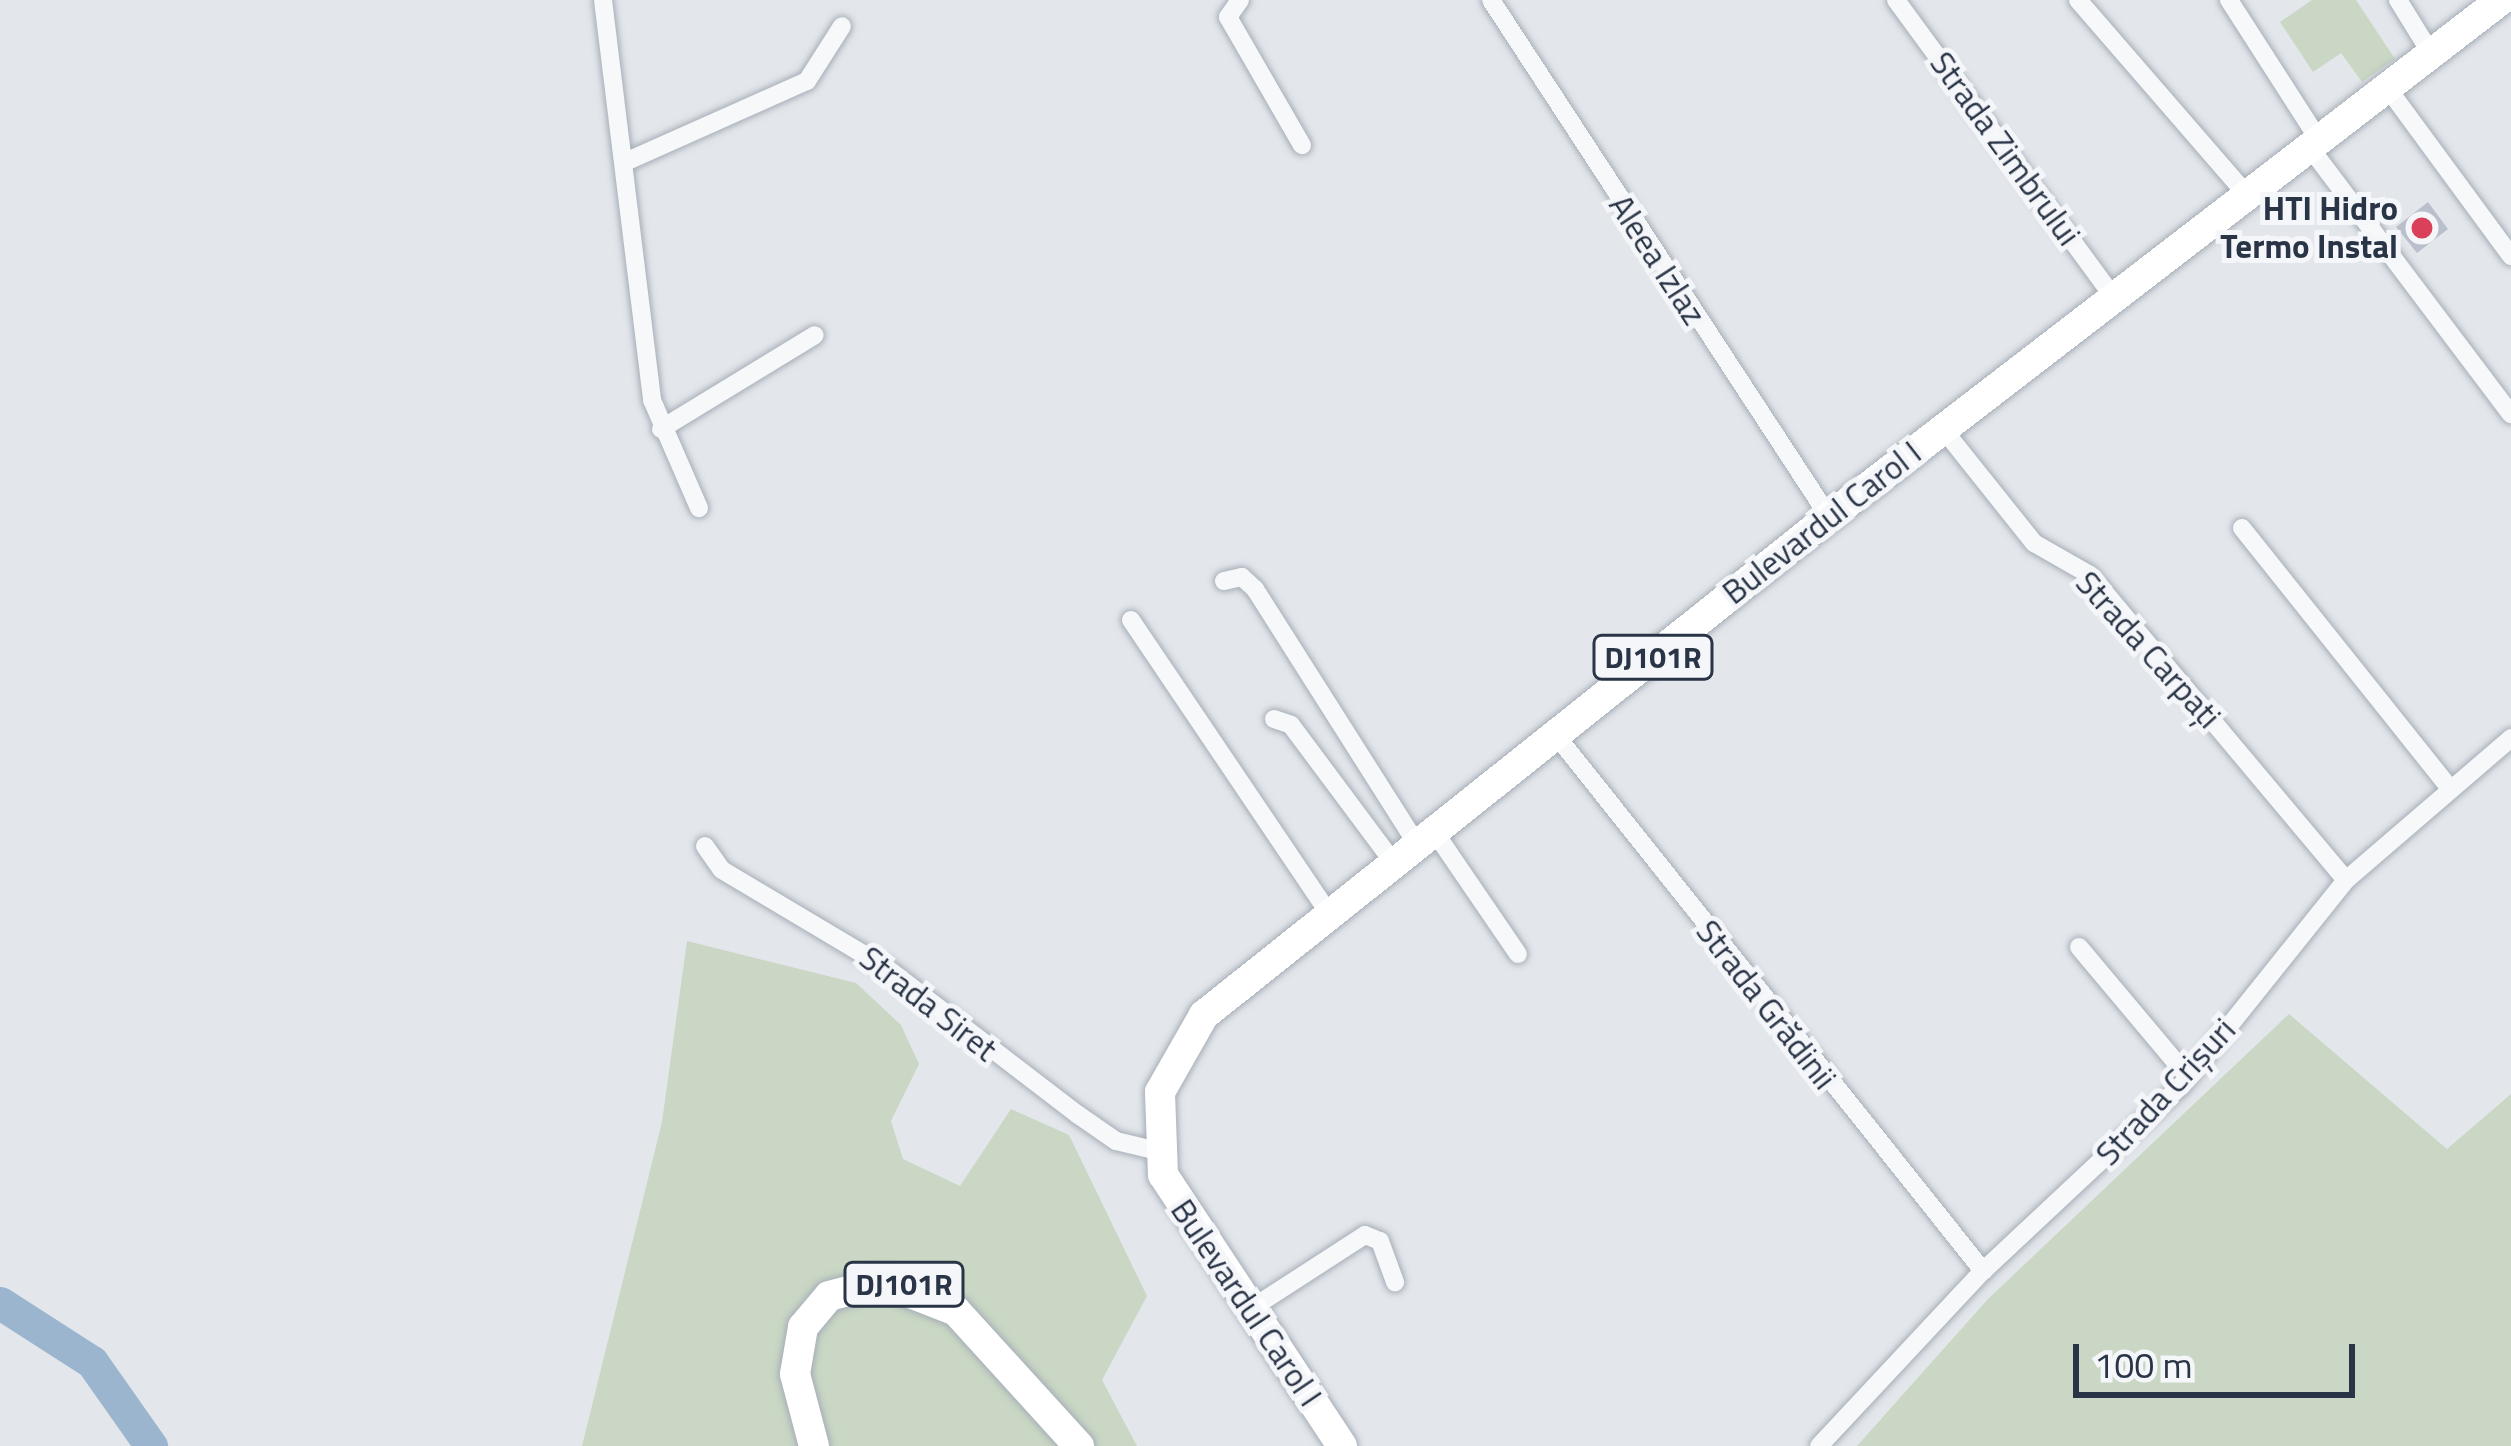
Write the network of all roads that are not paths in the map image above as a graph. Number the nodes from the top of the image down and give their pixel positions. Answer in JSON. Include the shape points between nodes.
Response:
{"nodes":[{"id":1,"x":604,"y":0,"type":"edge"},
{"id":2,"x":1240,"y":0,"type":"edge"},
{"id":3,"x":1491,"y":0,"type":"edge"},
{"id":4,"x":1896,"y":0,"type":"edge"},
{"id":5,"x":2078,"y":0,"type":"edge"},
{"id":6,"x":2229,"y":0,"type":"edge"},
{"id":7,"x":2398,"y":0,"type":"edge"},
{"id":8,"x":2501,"y":0,"type":"edge"},
{"id":9,"x":842,"y":26,"type":"dead end"},
{"id":10,"x":2432,"y":55,"type":"junction"},
{"id":11,"x":2389,"y":90,"type":"junction"},
{"id":12,"x":1303,"y":145,"type":"dead end"},
{"id":13,"x":2315,"y":146,"type":"junction"},
{"id":14,"x":625,"y":162,"type":"junction"},
{"id":15,"x":2248,"y":196,"type":"junction"},
{"id":16,"x":2511,"y":256,"type":"edge"},
{"id":17,"x":2114,"y":298,"type":"junction"},
{"id":18,"x":815,"y":335,"type":"dead end"},
{"id":19,"x":2511,"y":414,"type":"edge"},
{"id":20,"x":661,"y":429,"type":"junction"},
{"id":21,"x":1943,"y":429,"type":"junction"},
{"id":22,"x":699,"y":508,"type":"dead end"},
{"id":23,"x":1829,"y":517,"type":"junction"},
{"id":24,"x":2242,"y":528,"type":"dead end"},
{"id":25,"x":1224,"y":581,"type":"dead end"},
{"id":26,"x":1131,"y":620,"type":"dead end"},
{"id":27,"x":1274,"y":719,"type":"dead end"},
{"id":28,"x":1556,"y":734,"type":"junction"},
{"id":29,"x":2511,"y":738,"type":"edge"},
{"id":30,"x":2448,"y":786,"type":"junction"},
{"id":31,"x":1414,"y":846,"type":"junction"},
{"id":32,"x":704,"y":847,"type":"dead end"},
{"id":33,"x":2346,"y":880,"type":"junction"},
{"id":34,"x":1328,"y":912,"type":"junction"},
{"id":35,"x":2079,"y":947,"type":"dead end"},
{"id":36,"x":1518,"y":954,"type":"dead end"},
{"id":37,"x":2188,"y":1077,"type":"junction"},
{"id":38,"x":1158,"y":1151,"type":"junction"},
{"id":39,"x":1983,"y":1270,"type":"junction"},
{"id":40,"x":1395,"y":1282,"type":"dead end"},
{"id":41,"x":1249,"y":1310,"type":"junction"},
{"id":42,"x":814,"y":1446,"type":"edge"},
{"id":43,"x":1079,"y":1446,"type":"edge"},
{"id":44,"x":1342,"y":1446,"type":"edge"},
{"id":45,"x":1819,"y":1446,"type":"edge"}],
"edges":[{"from":1,"to":14,"type":"street"},
{"from":2,"to":12,"type":"street","via":[[1228,17]]},
{"from":3,"to":23,"type":"street","name":"Aleea Izlaz"},
{"from":4,"to":17,"type":"street","name":"Strada Zimbrului"},
{"from":5,"to":15,"type":"street"},
{"from":6,"to":13,"type":"street"},
{"from":7,"to":10,"type":"street"},
{"from":8,"to":10,"type":"main road","name":"Bulevardul Carol I","number":"DJ101R"},
{"from":9,"to":14,"type":"street","via":[[807,81]]},
{"from":10,"to":11,"type":"main road","name":"Bulevardul Carol I","number":"DJ101R"},
{"from":11,"to":13,"type":"main road","name":"Bulevardul Carol I","number":"DJ101R"},
{"from":11,"to":16,"type":"street"},
{"from":13,"to":15,"type":"main road","name":"Bulevardul Carol I","number":"DJ101R"},
{"from":13,"to":19,"type":"street"},
{"from":14,"to":20,"type":"street"},
{"from":15,"to":17,"type":"main road","name":"Bulevardul Carol I","number":"DJ101R"},
{"from":17,"to":21,"type":"main road","name":"Bulevardul Carol I","number":"DJ101R"},
{"from":18,"to":20,"type":"street"},
{"from":20,"to":22,"type":"street"},
{"from":21,"to":23,"type":"main road","name":"Bulevardul Carol I","number":"DJ101R"},
{"from":21,"to":33,"type":"street","name":"Strada Carpați","via":[[2034,543],[2090,575]]},
{"from":23,"to":28,"type":"main road","name":"Bulevardul Carol I","number":"DJ101R"},
{"from":24,"to":30,"type":"street"},
{"from":25,"to":31,"type":"street","via":[[1242,578],[1255,590]]},
{"from":26,"to":34,"type":"street"},
{"from":27,"to":31,"type":"street","via":[[1291,725]]},
{"from":28,"to":31,"type":"main road","name":"Bulevardul Carol I","number":"DJ101R"},
{"from":28,"to":39,"type":"street","name":"Strada Grădinii"},
{"from":29,"to":30,"type":"street","name":"Strada Crișuri"},
{"from":30,"to":33,"type":"street","name":"Strada Crișuri"},
{"from":31,"to":34,"type":"main road","name":"Bulevardul Carol I","number":"DJ101R"},
{"from":31,"to":36,"type":"street"},
{"from":32,"to":38,"type":"street","name":"Strada Siret","via":[[722,870],[889,969],[1116,1141]]},
{"from":33,"to":37,"type":"street","name":"Strada Crișuri"},
{"from":34,"to":38,"type":"main road","name":"Bulevardul Carol I","number":"DJ101R","via":[[1189,1035],[1160,1092]]},
{"from":35,"to":37,"type":"street"},
{"from":37,"to":39,"type":"street","name":"Strada Crișuri"},
{"from":38,"to":41,"type":"main road","name":"Bulevardul Carol I","number":"DJ101R","via":[[1172,1195]]},
{"from":39,"to":45,"type":"street","name":"Strada Crișuri"},
{"from":40,"to":41,"type":"street","via":[[1380,1241],[1365,1235]]},
{"from":41,"to":44,"type":"main road","name":"Bulevardul Carol I","number":"DJ101R"},
{"from":42,"to":43,"type":"main road","number":"DJ101R","via":[[796,1349],[814,1309],[863,1282],[916,1288],[956,1311]]}]}
